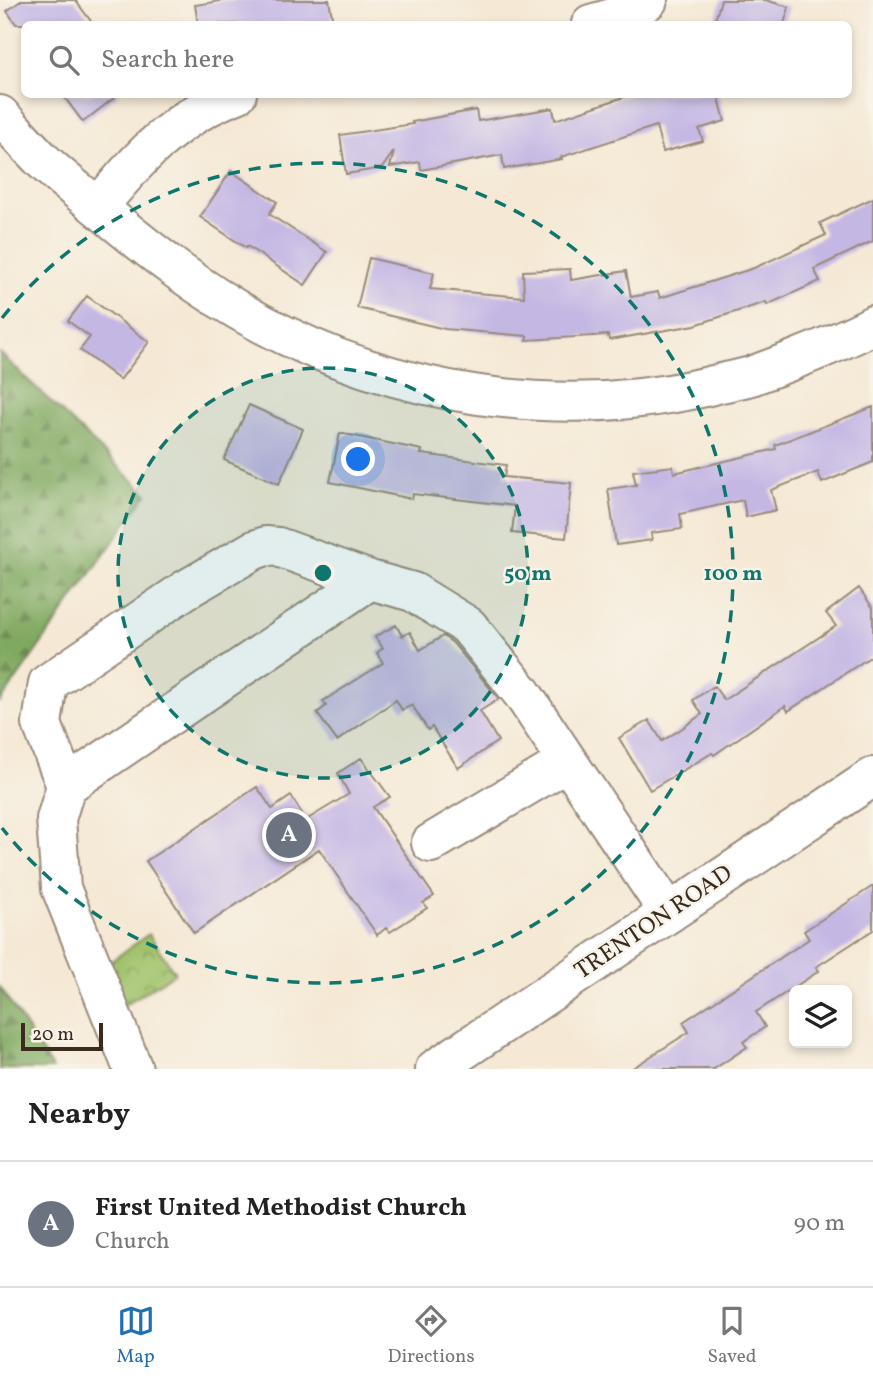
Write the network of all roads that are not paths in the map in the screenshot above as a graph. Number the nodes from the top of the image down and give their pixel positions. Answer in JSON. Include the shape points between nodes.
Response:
{"nodes":[{"id":1,"x":648,"y":0,"type":"edge"},
{"id":2,"x":602,"y":21,"type":"edge"},
{"id":3,"x":228,"y":98,"type":"edge"},
{"id":4,"x":0,"y":115,"type":"edge"},
{"id":5,"x":98,"y":206,"type":"junction"},
{"id":6,"x":873,"y":325,"type":"edge"},
{"id":7,"x":370,"y":580,"type":"junction"},
{"id":8,"x":567,"y":762,"type":"junction"},
{"id":9,"x":873,"y":777,"type":"edge"},
{"id":10,"x":66,"y":786,"type":"junction"},
{"id":11,"x":431,"y":843,"type":"dead end"},
{"id":12,"x":669,"y":913,"type":"junction"},
{"id":13,"x":133,"y":1069,"type":"edge"},
{"id":14,"x":435,"y":1069,"type":"edge"}],
"edges":[{"from":1,"to":2,"type":"street","via":[[633,12]]},
{"from":3,"to":5,"type":"street","via":[[166,133]]},
{"from":4,"to":5,"type":"street","via":[[45,162]]},
{"from":5,"to":6,"type":"street","via":[[175,269],[258,322],[368,370],[458,393],[573,402],[673,394],[749,376]]},
{"from":7,"to":8,"type":"street","via":[[413,592],[468,626],[522,693]]},
{"from":7,"to":10,"type":"street"},
{"from":7,"to":10,"type":"street","via":[[266,546],[185,590],[48,683],[42,723]]},
{"from":8,"to":11,"type":"street"},
{"from":8,"to":12,"type":"street"},
{"from":9,"to":12,"type":"street","name":"TRENTON ROAD"},
{"from":10,"to":13,"type":"street","via":[[56,819],[61,888]]},
{"from":12,"to":14,"type":"street","name":"TRENTON ROAD"}]}
